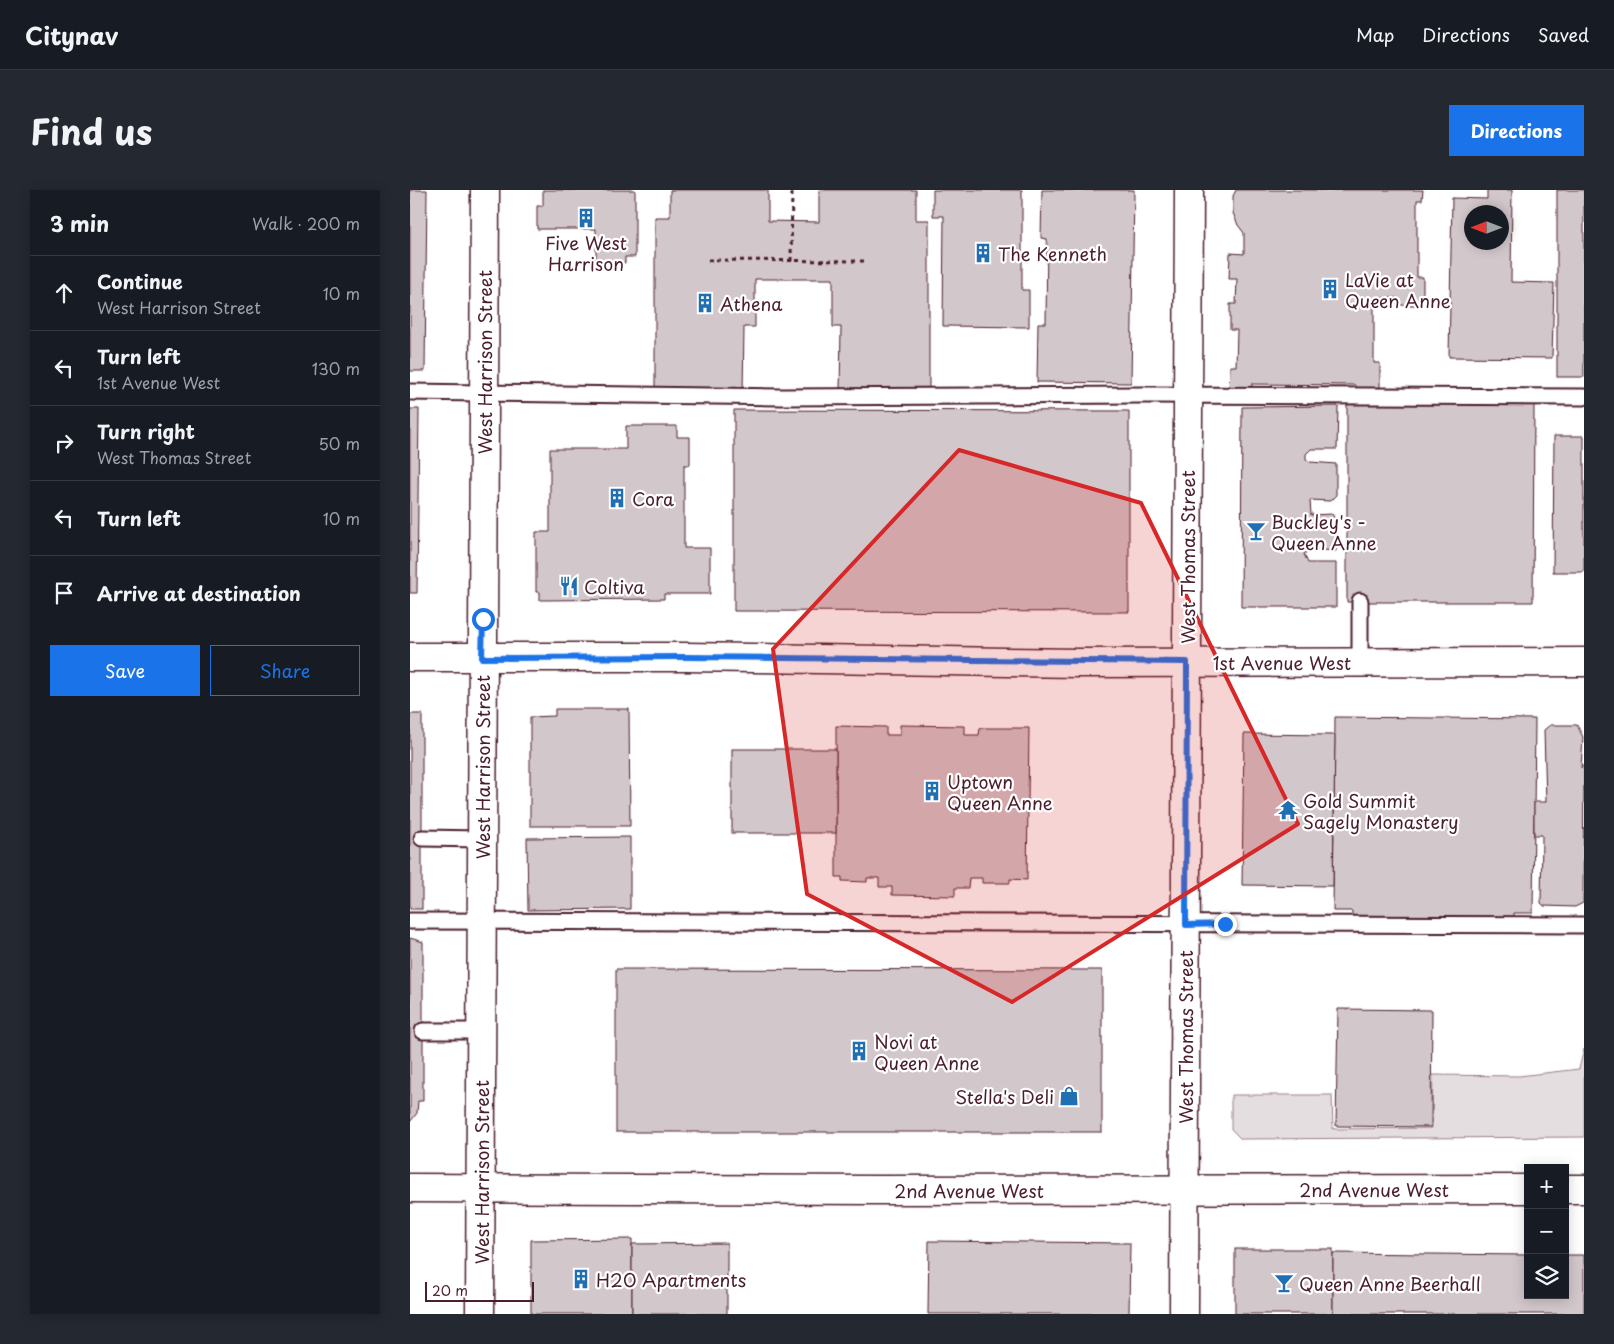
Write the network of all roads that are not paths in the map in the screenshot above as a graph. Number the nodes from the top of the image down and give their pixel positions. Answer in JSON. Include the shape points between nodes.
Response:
{"nodes":[{"id":1,"x":485,"y":190,"type":"edge"},
{"id":2,"x":1189,"y":190,"type":"edge"},
{"id":3,"x":410,"y":392,"type":"edge"},
{"id":4,"x":484,"y":394,"type":"junction"},
{"id":5,"x":1188,"y":396,"type":"junction"},
{"id":6,"x":1584,"y":398,"type":"edge"},
{"id":7,"x":1360,"y":601,"type":"dead end"},
{"id":8,"x":410,"y":657,"type":"edge"},
{"id":9,"x":482,"y":658,"type":"junction"},
{"id":10,"x":1187,"y":662,"type":"junction"},
{"id":11,"x":1360,"y":662,"type":"junction"},
{"id":12,"x":1584,"y":662,"type":"edge"},
{"id":13,"x":422,"y":838,"type":"dead end"},
{"id":14,"x":482,"y":839,"type":"junction"},
{"id":15,"x":410,"y":921,"type":"edge"},
{"id":16,"x":482,"y":922,"type":"junction"},
{"id":17,"x":1186,"y":925,"type":"junction"},
{"id":18,"x":1584,"y":925,"type":"edge"},
{"id":19,"x":423,"y":1031,"type":"dead end"},
{"id":20,"x":482,"y":1031,"type":"junction"},
{"id":21,"x":410,"y":1188,"type":"edge"},
{"id":22,"x":481,"y":1189,"type":"junction"},
{"id":23,"x":1184,"y":1189,"type":"junction"},
{"id":24,"x":1524,"y":1189,"type":"edge"},
{"id":25,"x":1569,"y":1189,"type":"edge"},
{"id":26,"x":1584,"y":1189,"type":"edge"},
{"id":27,"x":480,"y":1314,"type":"edge"},
{"id":28,"x":1184,"y":1314,"type":"edge"}],
"edges":[{"from":1,"to":4,"type":"street","name":"West Harrison Street"},
{"from":2,"to":5,"type":"street","name":"West Thomas Street"},
{"from":3,"to":4,"type":"lane"},
{"from":4,"to":5,"type":"lane"},
{"from":4,"to":9,"type":"street","name":"West Harrison Street"},
{"from":5,"to":6,"type":"lane"},
{"from":5,"to":10,"type":"street","name":"West Thomas Street"},
{"from":7,"to":11,"type":"lane"},
{"from":8,"to":9,"type":"street","name":"1st Avenue West"},
{"from":9,"to":10,"type":"street","name":"1st Avenue West"},
{"from":9,"to":14,"type":"street","name":"West Harrison Street"},
{"from":10,"to":11,"type":"street","name":"1st Avenue West"},
{"from":10,"to":17,"type":"street","name":"West Thomas Street"},
{"from":11,"to":12,"type":"street","name":"1st Avenue West"},
{"from":13,"to":14,"type":"lane"},
{"from":14,"to":16,"type":"street","name":"West Harrison Street"},
{"from":15,"to":16,"type":"lane"},
{"from":16,"to":17,"type":"lane"},
{"from":16,"to":20,"type":"street","name":"West Harrison Street"},
{"from":17,"to":18,"type":"lane"},
{"from":17,"to":23,"type":"street","name":"West Thomas Street"},
{"from":19,"to":20,"type":"lane"},
{"from":20,"to":22,"type":"street","name":"West Harrison Street"},
{"from":21,"to":22,"type":"street","name":"2nd Avenue West"},
{"from":22,"to":23,"type":"street","name":"2nd Avenue West"},
{"from":22,"to":27,"type":"street","name":"West Harrison Street"},
{"from":23,"to":24,"type":"street","name":"2nd Avenue West"},
{"from":23,"to":28,"type":"street","name":"West Thomas Street"},
{"from":25,"to":26,"type":"street"}]}
